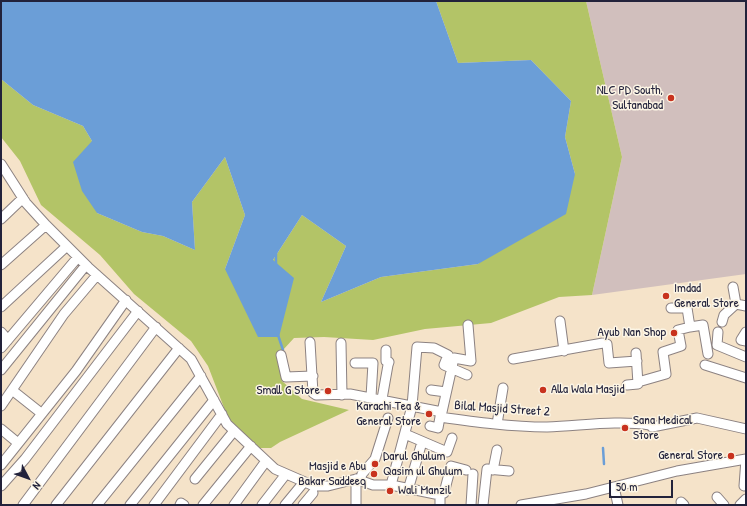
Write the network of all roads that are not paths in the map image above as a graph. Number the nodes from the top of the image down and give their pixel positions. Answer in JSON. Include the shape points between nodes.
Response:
{"nodes":[{"id":1,"x":2,"y":168,"type":"edge"},
{"id":2,"x":23,"y":198,"type":"junction"},
{"id":3,"x":2,"y":217,"type":"edge"},
{"id":4,"x":46,"y":225,"type":"junction"},
{"id":5,"x":67,"y":246,"type":"junction"},
{"id":6,"x":78,"y":258,"type":"junction"},
{"id":7,"x":1,"y":265,"type":"edge"},
{"id":8,"x":86,"y":265,"type":"junction"},
{"id":9,"x":97,"y":275,"type":"junction"},
{"id":10,"x":733,"y":287,"type":"dead end"},
{"id":11,"x":126,"y":300,"type":"junction"},
{"id":12,"x":736,"y":304,"type":"junction"},
{"id":13,"x":746,"y":306,"type":"edge"},
{"id":14,"x":1,"y":307,"type":"edge"},
{"id":15,"x":671,"y":308,"type":"dead end"},
{"id":16,"x":138,"y":311,"type":"junction"},
{"id":17,"x":560,"y":321,"type":"dead end"},
{"id":18,"x":722,"y":322,"type":"dead end"},
{"id":19,"x":468,"y":325,"type":"dead end"},
{"id":20,"x":156,"y":327,"type":"junction"},
{"id":21,"x":690,"y":327,"type":"junction"},
{"id":22,"x":1,"y":332,"type":"edge"},
{"id":23,"x":718,"y":332,"type":"dead end"},
{"id":24,"x":746,"y":332,"type":"edge"},
{"id":25,"x":8,"y":340,"type":"junction"},
{"id":26,"x":746,"y":341,"type":"edge"},
{"id":27,"x":310,"y":342,"type":"dead end"},
{"id":28,"x":341,"y":343,"type":"dead end"},
{"id":29,"x":1,"y":348,"type":"edge"},
{"id":30,"x":180,"y":348,"type":"junction"},
{"id":31,"x":386,"y":350,"type":"dead end"},
{"id":32,"x":564,"y":351,"type":"junction"},
{"id":33,"x":708,"y":354,"type":"dead end"},
{"id":34,"x":281,"y":356,"type":"dead end"},
{"id":35,"x":746,"y":357,"type":"edge"},
{"id":36,"x":513,"y":359,"type":"dead end"},
{"id":37,"x":355,"y":363,"type":"dead end"},
{"id":38,"x":705,"y":365,"type":"dead end"},
{"id":39,"x":452,"y":369,"type":"junction"},
{"id":40,"x":1,"y":370,"type":"edge"},
{"id":41,"x":467,"y":375,"type":"dead end"},
{"id":42,"x":201,"y":376,"type":"junction"},
{"id":43,"x":313,"y":376,"type":"junction"},
{"id":44,"x":746,"y":378,"type":"edge"},
{"id":45,"x":638,"y":382,"type":"junction"},
{"id":46,"x":627,"y":385,"type":"dead end"},
{"id":47,"x":503,"y":388,"type":"dead end"},
{"id":48,"x":12,"y":390,"type":"junction"},
{"id":49,"x":430,"y":390,"type":"dead end"},
{"id":50,"x":446,"y":392,"type":"junction"},
{"id":51,"x":342,"y":395,"type":"junction"},
{"id":52,"x":371,"y":398,"type":"junction"},
{"id":53,"x":382,"y":399,"type":"junction"},
{"id":54,"x":214,"y":400,"type":"junction"},
{"id":55,"x":1,"y":406,"type":"edge"},
{"id":56,"x":412,"y":406,"type":"junction"},
{"id":57,"x":41,"y":414,"type":"junction"},
{"id":58,"x":222,"y":414,"type":"junction"},
{"id":59,"x":441,"y":414,"type":"junction"},
{"id":60,"x":388,"y":418,"type":"dead end"},
{"id":61,"x":498,"y":424,"type":"junction"},
{"id":62,"x":430,"y":426,"type":"dead end"},
{"id":63,"x":1,"y":429,"type":"edge"},
{"id":64,"x":746,"y":429,"type":"edge"},
{"id":65,"x":234,"y":431,"type":"junction"},
{"id":66,"x":405,"y":434,"type":"junction"},
{"id":67,"x":452,"y":438,"type":"dead end"},
{"id":68,"x":422,"y":442,"type":"junction"},
{"id":69,"x":18,"y":443,"type":"junction"},
{"id":70,"x":251,"y":446,"type":"junction"},
{"id":71,"x":497,"y":450,"type":"dead end"},
{"id":72,"x":746,"y":459,"type":"edge"},
{"id":73,"x":266,"y":461,"type":"junction"},
{"id":74,"x":1,"y":465,"type":"edge"},
{"id":75,"x":493,"y":470,"type":"junction"},
{"id":76,"x":509,"y":471,"type":"dead end"},
{"id":77,"x":286,"y":474,"type":"junction"},
{"id":78,"x":195,"y":479,"type":"dead end"},
{"id":79,"x":357,"y":480,"type":"junction"},
{"id":80,"x":304,"y":482,"type":"junction"},
{"id":81,"x":391,"y":485,"type":"junction"},
{"id":82,"x":1,"y":486,"type":"edge"},
{"id":83,"x":744,"y":486,"type":"dead end"},
{"id":84,"x":614,"y":487,"type":"junction"},
{"id":85,"x":315,"y":490,"type":"junction"},
{"id":86,"x":408,"y":490,"type":"junction"},
{"id":87,"x":440,"y":495,"type":"junction"},
{"id":88,"x":717,"y":497,"type":"dead end"},
{"id":89,"x":746,"y":500,"type":"edge"},
{"id":90,"x":23,"y":505,"type":"edge"},
{"id":91,"x":56,"y":505,"type":"edge"},
{"id":92,"x":97,"y":505,"type":"edge"},
{"id":93,"x":130,"y":505,"type":"edge"},
{"id":94,"x":154,"y":505,"type":"edge"},
{"id":95,"x":180,"y":505,"type":"edge"},
{"id":96,"x":184,"y":505,"type":"edge"},
{"id":97,"x":203,"y":505,"type":"edge"},
{"id":98,"x":234,"y":505,"type":"edge"},
{"id":99,"x":262,"y":505,"type":"edge"},
{"id":100,"x":285,"y":505,"type":"edge"},
{"id":101,"x":303,"y":505,"type":"edge"},
{"id":102,"x":356,"y":505,"type":"edge"},
{"id":103,"x":440,"y":505,"type":"edge"},
{"id":104,"x":470,"y":505,"type":"edge"},
{"id":105,"x":483,"y":505,"type":"edge"},
{"id":106,"x":521,"y":505,"type":"edge"},
{"id":107,"x":618,"y":505,"type":"edge"},
{"id":108,"x":724,"y":505,"type":"edge"},
{"id":109,"x":740,"y":505,"type":"edge"}],
"edges":[{"from":1,"to":2,"type":"street"},
{"from":2,"to":3,"type":"street"},
{"from":2,"to":4,"type":"street"},
{"from":4,"to":5,"type":"street"},
{"from":4,"to":7,"type":"street"},
{"from":5,"to":6,"type":"street"},
{"from":5,"to":14,"type":"street"},
{"from":6,"to":8,"type":"street"},
{"from":6,"to":25,"type":"street"},
{"from":8,"to":9,"type":"street"},
{"from":8,"to":40,"type":"street"},
{"from":9,"to":11,"type":"street"},
{"from":9,"to":48,"type":"street","via":[[64,314]]},
{"from":10,"to":12,"type":"street"},
{"from":11,"to":16,"type":"street"},
{"from":11,"to":57,"type":"street","via":[[76,371]]},
{"from":12,"to":13,"type":"street"},
{"from":12,"to":18,"type":"street","via":[[724,314]]},
{"from":15,"to":21,"type":"street","via":[[687,308]]},
{"from":16,"to":20,"type":"street"},
{"from":16,"to":82,"type":"street","via":[[25,459]]},
{"from":17,"to":32,"type":"street"},
{"from":19,"to":39,"type":"street","via":[[471,361],[454,358]]},
{"from":20,"to":30,"type":"street"},
{"from":20,"to":90,"type":"street"},
{"from":21,"to":33,"type":"street","via":[[703,325]]},
{"from":21,"to":45,"type":"street","via":[[678,330],[681,346],[663,352],[666,374]]},
{"from":22,"to":25,"type":"street"},
{"from":23,"to":35,"type":"street","via":[[718,345]]},
{"from":24,"to":26,"type":"street","via":[[742,340]]},
{"from":25,"to":29,"type":"street"},
{"from":27,"to":43,"type":"street","name":"Bilal Masjid Street 2"},
{"from":28,"to":51,"type":"street"},
{"from":30,"to":42,"type":"street","via":[[191,359]]},
{"from":30,"to":91,"type":"street"},
{"from":31,"to":53,"type":"street","via":[[388,365]]},
{"from":32,"to":36,"type":"street"},
{"from":32,"to":45,"type":"street","via":[[607,344],[609,363],[636,357]]},
{"from":34,"to":43,"type":"street","via":[[286,377]]},
{"from":37,"to":52,"type":"street","via":[[373,363]]},
{"from":38,"to":44,"type":"street"},
{"from":39,"to":41,"type":"street"},
{"from":39,"to":50,"type":"street"},
{"from":39,"to":56,"type":"street","via":[[444,365],[448,355],[434,348],[417,348]]},
{"from":42,"to":54,"type":"street"},
{"from":42,"to":92,"type":"street"},
{"from":43,"to":51,"type":"street","name":"Bilal Masjid Street 2","via":[[313,393],[316,395]]},
{"from":45,"to":46,"type":"street"},
{"from":47,"to":61,"type":"street"},
{"from":48,"to":55,"type":"street"},
{"from":48,"to":57,"type":"street"},
{"from":49,"to":50,"type":"street"},
{"from":50,"to":59,"type":"street"},
{"from":51,"to":52,"type":"street","name":"Bilal Masjid Street 2"},
{"from":52,"to":53,"type":"street","name":"Bilal Masjid Street 2"},
{"from":53,"to":56,"type":"street","name":"Bilal Masjid Street 2"},
{"from":54,"to":58,"type":"street"},
{"from":54,"to":93,"type":"street"},
{"from":56,"to":59,"type":"street","name":"Bilal Masjid Street 2"},
{"from":56,"to":66,"type":"street"},
{"from":57,"to":69,"type":"street"},
{"from":58,"to":65,"type":"street"},
{"from":58,"to":94,"type":"street"},
{"from":59,"to":61,"type":"street","name":"Bilal Masjid Street 2"},
{"from":59,"to":62,"type":"street","via":[[438,428]]},
{"from":60,"to":79,"type":"street","via":[[375,459]]},
{"from":61,"to":64,"type":"street","name":"Bilal Masjid Street 2","via":[[545,427],[632,422],[652,427],[697,418]]},
{"from":63,"to":69,"type":"street"},
{"from":65,"to":70,"type":"street"},
{"from":65,"to":78,"type":"street"},
{"from":66,"to":68,"type":"street"},
{"from":66,"to":81,"type":"street"},
{"from":67,"to":68,"type":"street","via":[[447,452]]},
{"from":68,"to":86,"type":"street"},
{"from":69,"to":74,"type":"street"},
{"from":70,"to":73,"type":"street"},
{"from":70,"to":97,"type":"street"},
{"from":71,"to":75,"type":"street"},
{"from":72,"to":83,"type":"street"},
{"from":72,"to":84,"type":"street","via":[[677,471]]},
{"from":73,"to":77,"type":"street"},
{"from":73,"to":98,"type":"street"},
{"from":75,"to":76,"type":"street"},
{"from":75,"to":105,"type":"street","via":[[487,469]]},
{"from":77,"to":80,"type":"street"},
{"from":77,"to":99,"type":"street"},
{"from":79,"to":81,"type":"street","via":[[373,485]]},
{"from":79,"to":85,"type":"street"},
{"from":79,"to":102,"type":"street"},
{"from":80,"to":85,"type":"street"},
{"from":80,"to":100,"type":"street"},
{"from":81,"to":86,"type":"street"},
{"from":84,"to":106,"type":"street"},
{"from":84,"to":107,"type":"street"},
{"from":85,"to":101,"type":"street"},
{"from":86,"to":87,"type":"street"},
{"from":87,"to":103,"type":"street"},
{"from":87,"to":104,"type":"street","via":[[444,493],[451,466],[469,472]]},
{"from":88,"to":108,"type":"street"},
{"from":89,"to":109,"type":"street"},
{"from":95,"to":96,"type":"street"}]}
